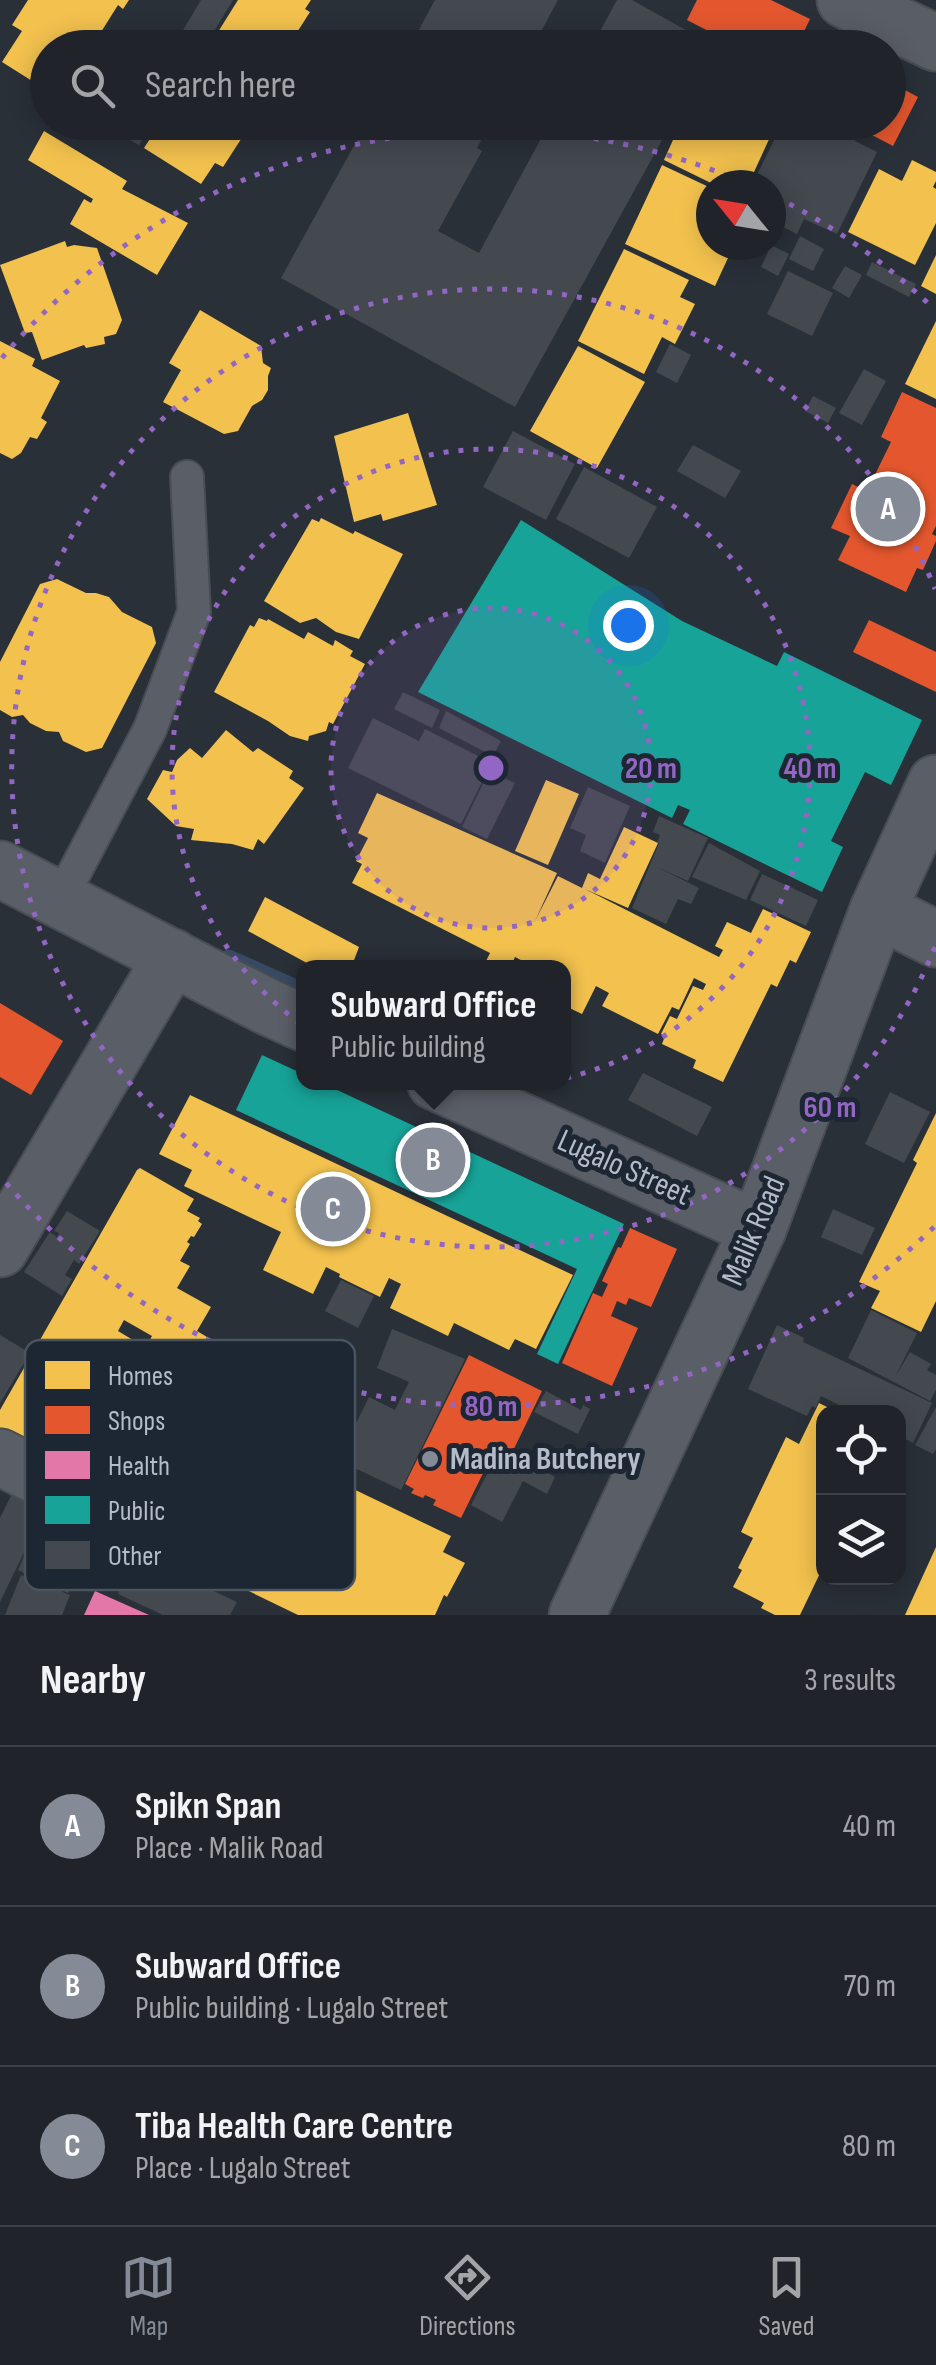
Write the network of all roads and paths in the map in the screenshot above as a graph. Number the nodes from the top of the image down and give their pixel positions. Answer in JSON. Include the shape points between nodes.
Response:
{"nodes":[{"id":1,"x":845,"y":0,"type":"edge"},
{"id":2,"x":936,"y":43,"type":"edge"},
{"id":3,"x":187,"y":476,"type":"dead end"},
{"id":4,"x":936,"y":784,"type":"edge"},
{"id":5,"x":0,"y":869,"type":"edge"},
{"id":6,"x":60,"y":900,"type":"junction"},
{"id":7,"x":878,"y":910,"type":"junction"},
{"id":8,"x":936,"y":939,"type":"edge"},
{"id":9,"x":172,"y":956,"type":"junction"},
{"id":10,"x":296,"y":1019,"type":"edge"},
{"id":11,"x":453,"y":1090,"type":"edge"},
{"id":12,"x":758,"y":1229,"type":"junction"},
{"id":13,"x":0,"y":1250,"type":"edge"},
{"id":14,"x":0,"y":1457,"type":"edge"},
{"id":15,"x":25,"y":1470,"type":"edge"},
{"id":16,"x":577,"y":1615,"type":"edge"}],
"edges":[{"from":1,"to":2,"type":"street"},
{"from":3,"to":6,"type":"lane","via":[[194,612],[150,729]]},
{"from":4,"to":7,"type":"street","name":"Malik Road"},
{"from":5,"to":6,"type":"street"},
{"from":6,"to":9,"type":"street"},
{"from":7,"to":8,"type":"street"},
{"from":7,"to":12,"type":"street","name":"Malik Road"},
{"from":9,"to":10,"type":"street"},
{"from":9,"to":13,"type":"street"},
{"from":11,"to":12,"type":"street","name":"Lugalo Street"},
{"from":12,"to":16,"type":"street","name":"Malik Road"},
{"from":14,"to":15,"type":"street"}]}
